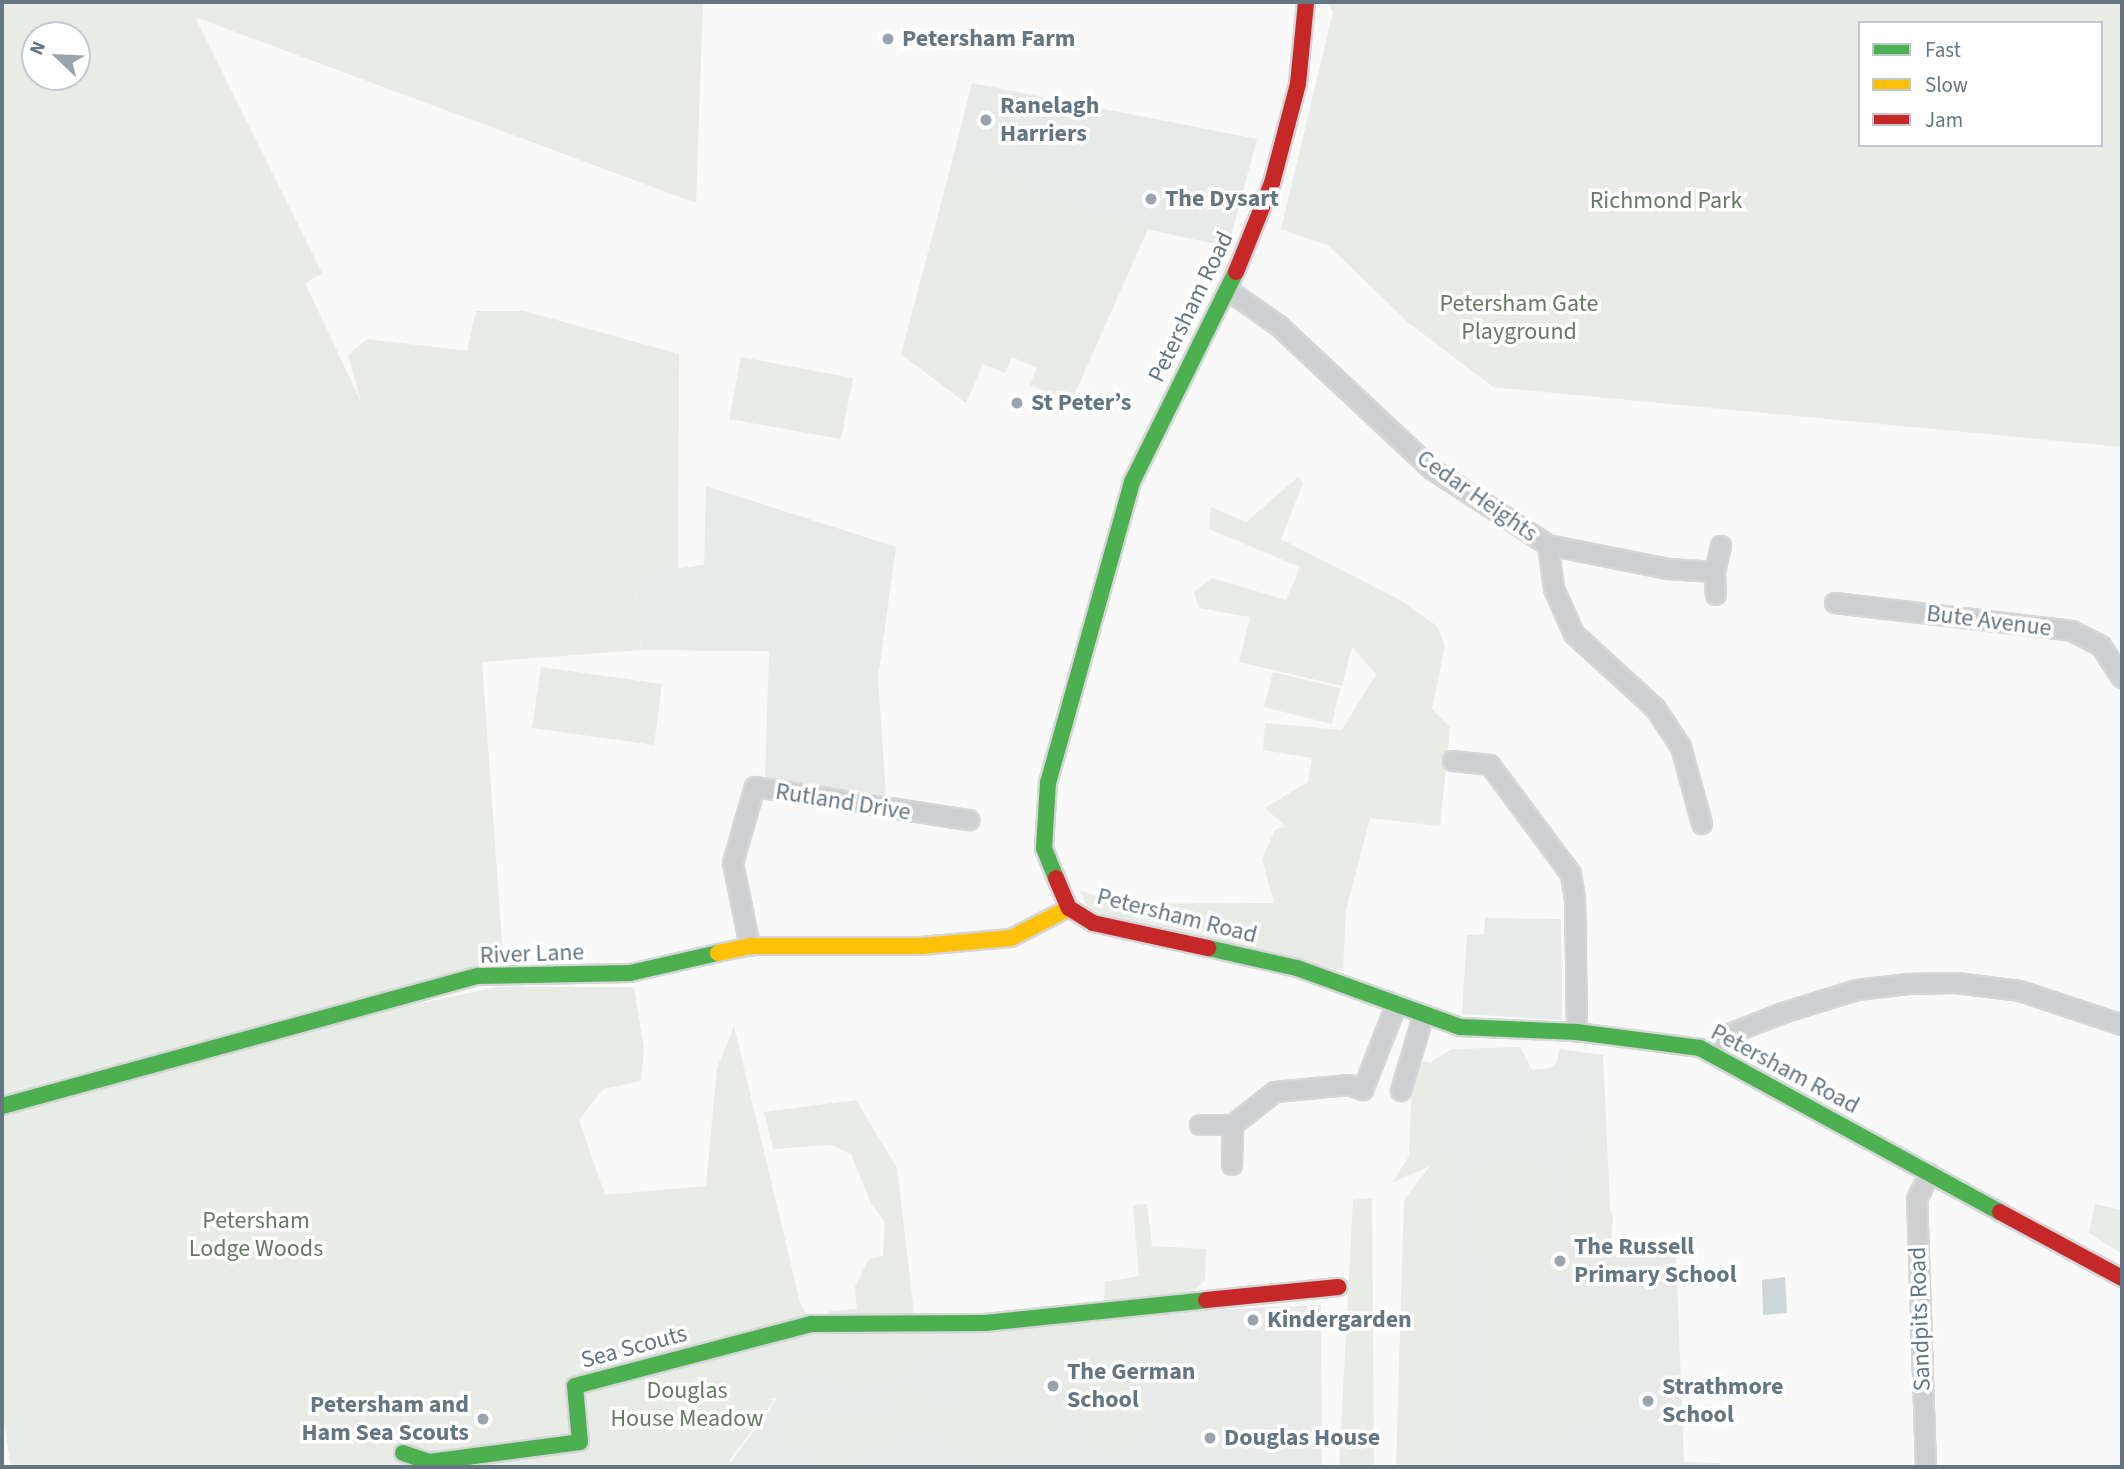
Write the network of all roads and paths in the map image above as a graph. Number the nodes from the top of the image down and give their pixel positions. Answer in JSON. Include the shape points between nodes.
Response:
{"nodes":[{"id":1,"x":1306,"y":2,"type":"edge"},
{"id":2,"x":1228,"y":290,"type":"junction"},
{"id":3,"x":1548,"y":545,"type":"junction"},
{"id":4,"x":1721,"y":546,"type":"dead end"},
{"id":5,"x":1714,"y":572,"type":"junction"},
{"id":6,"x":1716,"y":595,"type":"dead end"},
{"id":7,"x":1835,"y":603,"type":"dead end"},
{"id":8,"x":2122,"y":678,"type":"edge"},
{"id":9,"x":1453,"y":761,"type":"dead end"},
{"id":10,"x":969,"y":820,"type":"dead end"},
{"id":11,"x":1702,"y":824,"type":"dead end"},
{"id":12,"x":1069,"y":908,"type":"junction"},
{"id":13,"x":750,"y":946,"type":"junction"},
{"id":14,"x":1396,"y":1006,"type":"junction"},
{"id":15,"x":1423,"y":1017,"type":"junction"},
{"id":16,"x":2122,"y":1025,"type":"edge"},
{"id":17,"x":1577,"y":1032,"type":"junction"},
{"id":18,"x":1712,"y":1052,"type":"junction"},
{"id":19,"x":1401,"y":1091,"type":"dead end"},
{"id":20,"x":2,"y":1106,"type":"edge"},
{"id":21,"x":1200,"y":1125,"type":"dead end"},
{"id":22,"x":1233,"y":1125,"type":"junction"},
{"id":23,"x":1232,"y":1165,"type":"dead end"},
{"id":24,"x":1930,"y":1174,"type":"junction"},
{"id":25,"x":2122,"y":1278,"type":"edge"},
{"id":26,"x":1338,"y":1287,"type":"dead end"},
{"id":27,"x":403,"y":1453,"type":"dead end"},
{"id":28,"x":1926,"y":1467,"type":"edge"}],
"edges":[{"from":1,"to":2,"type":"main road","name":"Petersham Road","via":[[1306,44],[1292,111],[1261,214]]},
{"from":2,"to":3,"type":"street","name":"Cedar Heights","via":[[1279,326],[1433,470]]},
{"from":2,"to":12,"type":"main road","name":"Petersham Road","via":[[1132,482],[1048,783],[1044,848]]},
{"from":3,"to":5,"type":"street","name":"Cedar Heights","via":[[1668,569]]},
{"from":3,"to":11,"type":"street","via":[[1554,589],[1574,634],[1656,709],[1681,747]]},
{"from":4,"to":5,"type":"street"},
{"from":5,"to":6,"type":"street"},
{"from":7,"to":8,"type":"street","name":"Bute Avenue","via":[[2072,631],[2101,646]]},
{"from":9,"to":17,"type":"street","via":[[1490,765],[1571,874]]},
{"from":10,"to":13,"type":"street","name":"Rutland Drive","via":[[755,787],[733,863],[737,900]]},
{"from":12,"to":13,"type":"main road","name":"River Lane","via":[[1011,938],[920,946]]},
{"from":12,"to":14,"type":"main road","name":"Petersham Road","via":[[1093,923],[1297,968]]},
{"from":13,"to":20,"type":"main road","name":"River Lane","via":[[630,973],[478,976]]},
{"from":14,"to":15,"type":"main road","name":"Petersham Road"},
{"from":14,"to":22,"type":"street","via":[[1363,1090],[1349,1086],[1275,1092]]},
{"from":15,"to":17,"type":"main road","name":"Petersham Road","via":[[1471,1030]]},
{"from":15,"to":19,"type":"street"},
{"from":16,"to":18,"type":"street","via":[[2020,991],[1956,983],[1908,984],[1857,990],[1783,1013],[1722,1037]]},
{"from":17,"to":18,"type":"main road","name":"Petersham Road","via":[[1686,1044]]},
{"from":18,"to":24,"type":"main road","name":"Petersham Road"},
{"from":21,"to":22,"type":"street"},
{"from":22,"to":23,"type":"street"},
{"from":24,"to":25,"type":"main road","name":"Petersham Road"},
{"from":24,"to":28,"type":"street","name":"Sandpits Road","via":[[1917,1199]]},
{"from":26,"to":27,"type":"main road","name":"Sea Scouts","via":[[985,1324],[811,1324],[575,1386],[580,1442],[429,1462]]}]}
